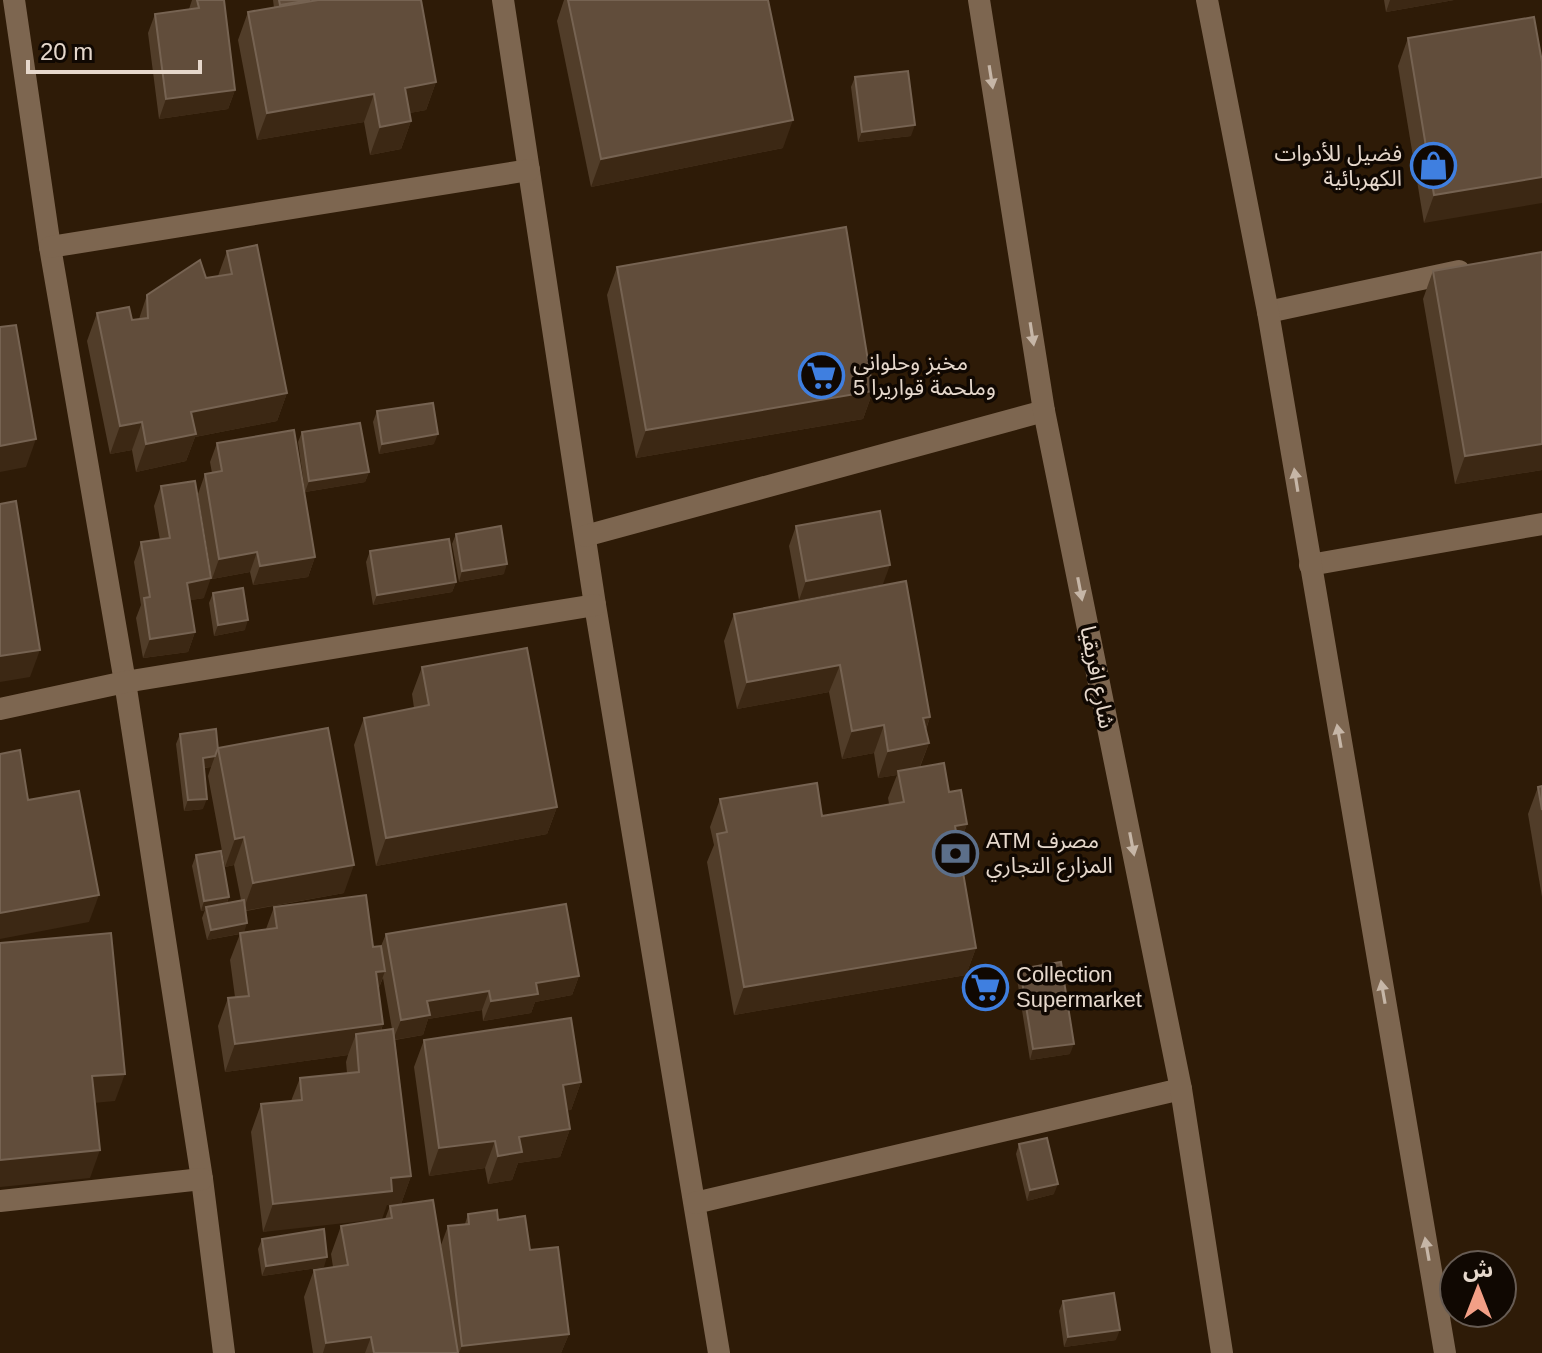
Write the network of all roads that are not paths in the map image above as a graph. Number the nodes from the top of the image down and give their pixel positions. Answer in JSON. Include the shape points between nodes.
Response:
{"nodes":[{"id":1,"x":14,"y":0,"type":"edge"},
{"id":2,"x":503,"y":0,"type":"edge"},
{"id":3,"x":979,"y":0,"type":"edge"},
{"id":4,"x":1207,"y":0,"type":"edge"},
{"id":5,"x":529,"y":170,"type":"junction"},
{"id":6,"x":50,"y":247,"type":"junction"},
{"id":7,"x":1481,"y":266,"type":"edge"},
{"id":8,"x":1268,"y":312,"type":"junction"},
{"id":9,"x":1044,"y":411,"type":"junction"},
{"id":10,"x":1542,"y":524,"type":"edge"},
{"id":11,"x":585,"y":536,"type":"junction"},
{"id":12,"x":1310,"y":565,"type":"junction"},
{"id":13,"x":595,"y":605,"type":"junction"},
{"id":14,"x":125,"y":682,"type":"junction"},
{"id":15,"x":0,"y":709,"type":"edge"},
{"id":16,"x":1181,"y":1089,"type":"junction"},
{"id":17,"x":202,"y":1179,"type":"junction"},
{"id":18,"x":0,"y":1201,"type":"edge"},
{"id":19,"x":695,"y":1203,"type":"junction"},
{"id":20,"x":224,"y":1353,"type":"edge"},
{"id":21,"x":719,"y":1353,"type":"edge"},
{"id":22,"x":1222,"y":1353,"type":"edge"},
{"id":23,"x":1445,"y":1353,"type":"edge"}],
"edges":[{"from":1,"to":6,"type":"street"},
{"from":2,"to":5,"type":"street"},
{"from":3,"to":9,"type":"street","name":"شارع افريقيا","one_way":true},
{"from":4,"to":8,"type":"street"},
{"from":5,"to":6,"type":"street"},
{"from":5,"to":11,"type":"street"},
{"from":6,"to":14,"type":"street"},
{"from":7,"to":8,"type":"street"},
{"from":12,"to":8,"type":"street","one_way":true},
{"from":9,"to":11,"type":"street"},
{"from":9,"to":16,"type":"street","name":"شارع افريقيا","one_way":true},
{"from":10,"to":12,"type":"street"},
{"from":11,"to":13,"type":"street"},
{"from":23,"to":12,"type":"street","one_way":true},
{"from":13,"to":14,"type":"street"},
{"from":13,"to":19,"type":"street"},
{"from":14,"to":15,"type":"street"},
{"from":14,"to":17,"type":"street"},
{"from":16,"to":19,"type":"street"},
{"from":16,"to":22,"type":"street","name":"شارع افريقيا"},
{"from":17,"to":18,"type":"street"},
{"from":17,"to":20,"type":"street"},
{"from":19,"to":21,"type":"street"}]}
